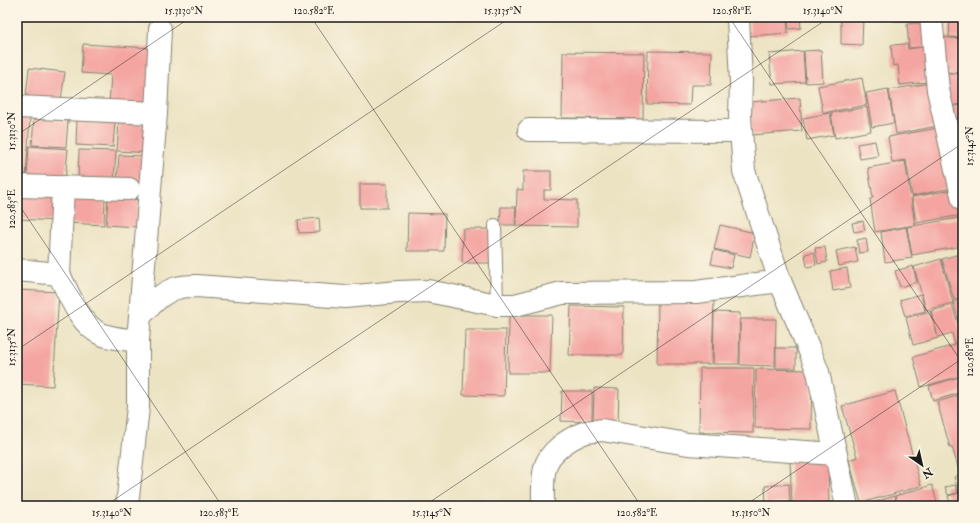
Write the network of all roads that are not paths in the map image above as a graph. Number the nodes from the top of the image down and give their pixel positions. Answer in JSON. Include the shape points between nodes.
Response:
{"nodes":[{"id":1,"x":738,"y":17,"type":"edge"},
{"id":2,"x":931,"y":17,"type":"edge"},
{"id":3,"x":160,"y":29,"type":"dead end"},
{"id":4,"x":17,"y":107,"type":"edge"},
{"id":5,"x":156,"y":113,"type":"junction"},
{"id":6,"x":529,"y":130,"type":"dead end"},
{"id":7,"x":741,"y":131,"type":"junction"},
{"id":8,"x":17,"y":186,"type":"edge"},
{"id":9,"x":63,"y":187,"type":"junction"},
{"id":10,"x":129,"y":189,"type":"dead end"},
{"id":11,"x":963,"y":200,"type":"edge"},
{"id":12,"x":495,"y":225,"type":"dead end"},
{"id":13,"x":17,"y":270,"type":"edge"},
{"id":14,"x":59,"y":274,"type":"junction"},
{"id":15,"x":780,"y":282,"type":"junction"},
{"id":16,"x":497,"y":305,"type":"junction"},
{"id":17,"x":140,"y":316,"type":"junction"},
{"id":18,"x":138,"y":341,"type":"junction"},
{"id":19,"x":836,"y":454,"type":"junction"},
{"id":20,"x":127,"y":506,"type":"edge"},
{"id":21,"x":543,"y":506,"type":"edge"},
{"id":22,"x":847,"y":506,"type":"edge"}],
"edges":[{"from":1,"to":7,"type":"street"},
{"from":2,"to":11,"type":"street","via":[[938,90]]},
{"from":3,"to":5,"type":"street"},
{"from":4,"to":5,"type":"street"},
{"from":5,"to":17,"type":"street"},
{"from":6,"to":7,"type":"street"},
{"from":7,"to":15,"type":"street","via":[[744,170]]},
{"from":8,"to":9,"type":"street"},
{"from":9,"to":10,"type":"street"},
{"from":9,"to":14,"type":"street"},
{"from":12,"to":16,"type":"lane"},
{"from":13,"to":14,"type":"street"},
{"from":14,"to":18,"type":"street","via":[[74,304],[92,330],[102,335]]},
{"from":15,"to":16,"type":"street","via":[[696,292],[562,293],[515,305]]},
{"from":15,"to":19,"type":"street","via":[[818,372]]},
{"from":16,"to":17,"type":"street","via":[[428,291],[345,297],[196,286],[177,288],[165,293]]},
{"from":17,"to":18,"type":"street"},
{"from":18,"to":20,"type":"street","via":[[138,407]]},
{"from":19,"to":21,"type":"street","via":[[688,444],[602,430],[587,432],[571,439],[548,459]]},
{"from":19,"to":22,"type":"street"}]}
